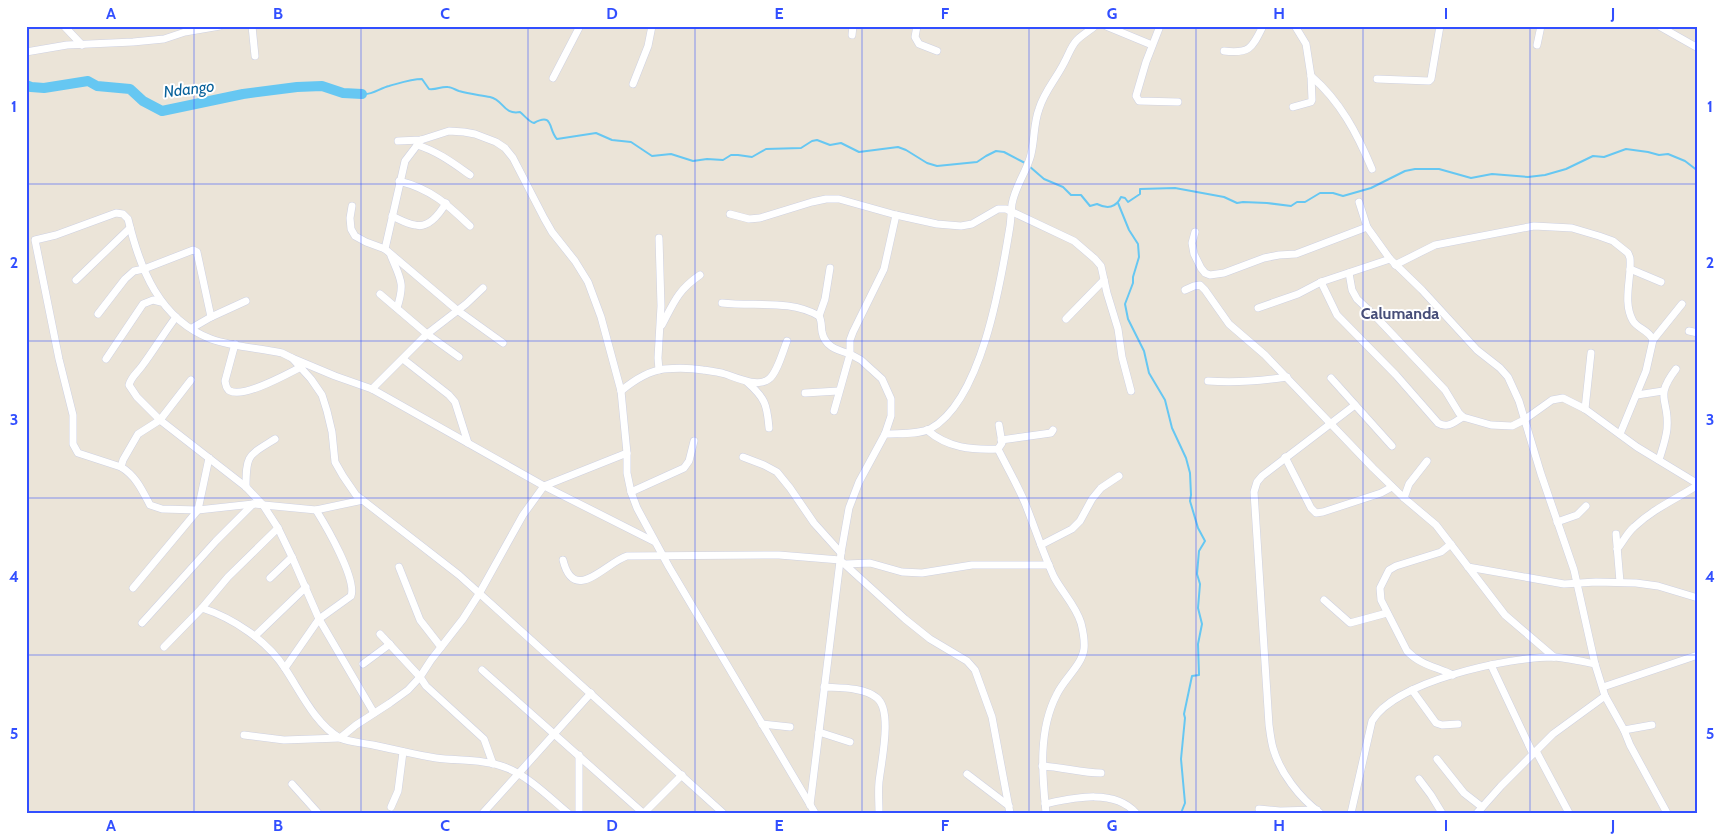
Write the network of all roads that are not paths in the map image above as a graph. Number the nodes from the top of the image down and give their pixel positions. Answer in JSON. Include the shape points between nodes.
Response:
{"nodes":[{"id":1,"x":64,"y":26,"type":"edge"},
{"id":2,"x":176,"y":26,"type":"edge"},
{"id":3,"x":220,"y":26,"type":"edge"},
{"id":4,"x":252,"y":26,"type":"edge"},
{"id":5,"x":580,"y":26,"type":"edge"},
{"id":6,"x":652,"y":26,"type":"edge"},
{"id":7,"x":854,"y":26,"type":"edge"},
{"id":8,"x":917,"y":26,"type":"edge"},
{"id":9,"x":1095,"y":26,"type":"edge"},
{"id":10,"x":1106,"y":26,"type":"edge"},
{"id":11,"x":1160,"y":26,"type":"edge"},
{"id":12,"x":1263,"y":26,"type":"edge"},
{"id":13,"x":1295,"y":26,"type":"edge"},
{"id":14,"x":1440,"y":26,"type":"edge"},
{"id":15,"x":1541,"y":26,"type":"edge"},
{"id":16,"x":1659,"y":26,"type":"edge"},
{"id":17,"x":176,"y":35,"type":"junction"},
{"id":18,"x":852,"y":35,"type":"dead end"},
{"id":19,"x":82,"y":44,"type":"junction"},
{"id":20,"x":1152,"y":45,"type":"junction"},
{"id":21,"x":1537,"y":45,"type":"dead end"},
{"id":22,"x":1698,"y":48,"type":"edge"},
{"id":23,"x":1224,"y":50,"type":"dead end"},
{"id":24,"x":938,"y":51,"type":"dead end"},
{"id":25,"x":26,"y":52,"type":"edge"},
{"id":26,"x":255,"y":56,"type":"dead end"},
{"id":27,"x":1311,"y":76,"type":"junction"},
{"id":28,"x":553,"y":78,"type":"dead end"},
{"id":29,"x":1377,"y":79,"type":"dead end"},
{"id":30,"x":633,"y":84,"type":"dead end"},
{"id":31,"x":1178,"y":102,"type":"dead end"},
{"id":32,"x":1293,"y":107,"type":"dead end"},
{"id":33,"x":398,"y":140,"type":"dead end"},
{"id":34,"x":419,"y":142,"type":"junction"},
{"id":35,"x":1372,"y":168,"type":"dead end"},
{"id":36,"x":470,"y":176,"type":"dead end"},
{"id":37,"x":400,"y":180,"type":"junction"},
{"id":38,"x":1359,"y":202,"type":"dead end"},
{"id":39,"x":446,"y":203,"type":"junction"},
{"id":40,"x":352,"y":206,"type":"dead end"},
{"id":41,"x":1011,"y":213,"type":"junction"},
{"id":42,"x":730,"y":214,"type":"dead end"},
{"id":43,"x":392,"y":216,"type":"junction"},
{"id":44,"x":896,"y":216,"type":"junction"},
{"id":45,"x":470,"y":226,"type":"dead end"},
{"id":46,"x":1368,"y":226,"type":"junction"},
{"id":47,"x":130,"y":228,"type":"junction"},
{"id":48,"x":1195,"y":232,"type":"dead end"},
{"id":49,"x":659,"y":238,"type":"dead end"},
{"id":50,"x":388,"y":252,"type":"junction"},
{"id":51,"x":1392,"y":262,"type":"junction"},
{"id":52,"x":830,"y":268,"type":"dead end"},
{"id":53,"x":144,"y":269,"type":"junction"},
{"id":54,"x":1630,"y":269,"type":"junction"},
{"id":55,"x":1349,"y":273,"type":"junction"},
{"id":56,"x":700,"y":274,"type":"dead end"},
{"id":57,"x":1210,"y":275,"type":"junction"},
{"id":58,"x":76,"y":280,"type":"dead end"},
{"id":59,"x":1104,"y":280,"type":"junction"},
{"id":60,"x":1321,"y":282,"type":"junction"},
{"id":61,"x":1661,"y":282,"type":"dead end"},
{"id":62,"x":1201,"y":286,"type":"junction"},
{"id":63,"x":482,"y":288,"type":"dead end"},
{"id":64,"x":1184,"y":290,"type":"dead end"},
{"id":65,"x":380,"y":294,"type":"dead end"},
{"id":66,"x":246,"y":301,"type":"dead end"},
{"id":67,"x":161,"y":302,"type":"junction"},
{"id":68,"x":722,"y":303,"type":"dead end"},
{"id":69,"x":1682,"y":304,"type":"dead end"},
{"id":70,"x":397,"y":308,"type":"junction"},
{"id":71,"x":1258,"y":308,"type":"dead end"},
{"id":72,"x":457,"y":310,"type":"junction"},
{"id":73,"x":98,"y":314,"type":"dead end"},
{"id":74,"x":819,"y":316,"type":"junction"},
{"id":75,"x":176,"y":317,"type":"junction"},
{"id":76,"x":211,"y":317,"type":"junction"},
{"id":77,"x":1066,"y":319,"type":"dead end"},
{"id":78,"x":661,"y":327,"type":"junction"},
{"id":79,"x":192,"y":328,"type":"junction"},
{"id":80,"x":1689,"y":331,"type":"dead end"},
{"id":81,"x":427,"y":334,"type":"junction"},
{"id":82,"x":1698,"y":334,"type":"edge"},
{"id":83,"x":1653,"y":340,"type":"junction"},
{"id":84,"x":787,"y":341,"type":"dead end"},
{"id":85,"x":503,"y":343,"type":"dead end"},
{"id":86,"x":235,"y":344,"type":"junction"},
{"id":87,"x":1591,"y":353,"type":"dead end"},
{"id":88,"x":850,"y":354,"type":"junction"},
{"id":89,"x":459,"y":357,"type":"dead end"},
{"id":90,"x":292,"y":358,"type":"junction"},
{"id":91,"x":403,"y":358,"type":"junction"},
{"id":92,"x":106,"y":360,"type":"dead end"},
{"id":93,"x":301,"y":367,"type":"junction"},
{"id":94,"x":1676,"y":369,"type":"dead end"},
{"id":95,"x":659,"y":370,"type":"junction"},
{"id":96,"x":1286,"y":377,"type":"junction"},
{"id":97,"x":1331,"y":378,"type":"dead end"},
{"id":98,"x":191,"y":380,"type":"dead end"},
{"id":99,"x":1208,"y":381,"type":"dead end"},
{"id":100,"x":747,"y":382,"type":"junction"},
{"id":101,"x":372,"y":388,"type":"junction"},
{"id":102,"x":838,"y":391,"type":"junction"},
{"id":103,"x":1131,"y":391,"type":"dead end"},
{"id":104,"x":1663,"y":391,"type":"junction"},
{"id":105,"x":621,"y":392,"type":"junction"},
{"id":106,"x":805,"y":393,"type":"dead end"},
{"id":107,"x":1637,"y":395,"type":"junction"},
{"id":108,"x":1355,"y":405,"type":"junction"},
{"id":109,"x":1585,"y":409,"type":"junction"},
{"id":110,"x":834,"y":411,"type":"dead end"},
{"id":111,"x":1463,"y":417,"type":"junction"},
{"id":112,"x":160,"y":420,"type":"junction"},
{"id":113,"x":1524,"y":420,"type":"junction"},
{"id":114,"x":1330,"y":424,"type":"junction"},
{"id":115,"x":999,"y":425,"type":"dead end"},
{"id":116,"x":769,"y":428,"type":"dead end"},
{"id":117,"x":928,"y":430,"type":"junction"},
{"id":118,"x":1053,"y":430,"type":"dead end"},
{"id":119,"x":885,"y":434,"type":"junction"},
{"id":120,"x":1620,"y":434,"type":"junction"},
{"id":121,"x":274,"y":438,"type":"dead end"},
{"id":122,"x":1001,"y":440,"type":"junction"},
{"id":123,"x":694,"y":441,"type":"dead end"},
{"id":124,"x":468,"y":443,"type":"junction"},
{"id":125,"x":1392,"y":446,"type":"dead end"},
{"id":126,"x":998,"y":449,"type":"junction"},
{"id":127,"x":627,"y":453,"type":"junction"},
{"id":128,"x":1285,"y":456,"type":"junction"},
{"id":129,"x":743,"y":457,"type":"dead end"},
{"id":130,"x":209,"y":458,"type":"junction"},
{"id":131,"x":1659,"y":460,"type":"junction"},
{"id":132,"x":1427,"y":461,"type":"dead end"},
{"id":133,"x":121,"y":467,"type":"junction"},
{"id":134,"x":1119,"y":476,"type":"dead end"},
{"id":135,"x":1698,"y":485,"type":"edge"},
{"id":136,"x":544,"y":486,"type":"junction"},
{"id":137,"x":246,"y":487,"type":"junction"},
{"id":138,"x":1392,"y":487,"type":"junction"},
{"id":139,"x":631,"y":492,"type":"junction"},
{"id":140,"x":1404,"y":498,"type":"junction"},
{"id":141,"x":363,"y":500,"type":"junction"},
{"id":142,"x":253,"y":504,"type":"junction"},
{"id":143,"x":263,"y":505,"type":"junction"},
{"id":144,"x":1586,"y":506,"type":"dead end"},
{"id":145,"x":198,"y":510,"type":"junction"},
{"id":146,"x":316,"y":510,"type":"junction"},
{"id":147,"x":1557,"y":522,"type":"junction"},
{"id":148,"x":278,"y":528,"type":"junction"},
{"id":149,"x":1616,"y":534,"type":"dead end"},
{"id":150,"x":654,"y":541,"type":"junction"},
{"id":151,"x":1451,"y":544,"type":"junction"},
{"id":152,"x":1041,"y":545,"type":"junction"},
{"id":153,"x":1617,"y":549,"type":"junction"},
{"id":154,"x":662,"y":555,"type":"junction"},
{"id":155,"x":292,"y":557,"type":"junction"},
{"id":156,"x":842,"y":559,"type":"junction"},
{"id":157,"x":563,"y":560,"type":"dead end"},
{"id":158,"x":1049,"y":565,"type":"junction"},
{"id":159,"x":399,"y":567,"type":"dead end"},
{"id":160,"x":1468,"y":568,"type":"junction"},
{"id":161,"x":270,"y":578,"type":"dead end"},
{"id":162,"x":1620,"y":582,"type":"junction"},
{"id":163,"x":1578,"y":584,"type":"junction"},
{"id":164,"x":306,"y":587,"type":"junction"},
{"id":165,"x":133,"y":588,"type":"dead end"},
{"id":166,"x":479,"y":594,"type":"junction"},
{"id":167,"x":1698,"y":598,"type":"edge"},
{"id":168,"x":1324,"y":600,"type":"dead end"},
{"id":169,"x":202,"y":608,"type":"junction"},
{"id":170,"x":1387,"y":613,"type":"junction"},
{"id":171,"x":319,"y":619,"type":"junction"},
{"id":172,"x":142,"y":623,"type":"dead end"},
{"id":173,"x":380,"y":634,"type":"dead end"},
{"id":174,"x":255,"y":636,"type":"junction"},
{"id":175,"x":390,"y":644,"type":"junction"},
{"id":176,"x":164,"y":647,"type":"dead end"},
{"id":177,"x":441,"y":647,"type":"junction"},
{"id":178,"x":1698,"y":655,"type":"edge"},
{"id":179,"x":1554,"y":657,"type":"junction"},
{"id":180,"x":363,"y":664,"type":"dead end"},
{"id":181,"x":1595,"y":664,"type":"junction"},
{"id":182,"x":1491,"y":665,"type":"junction"},
{"id":183,"x":285,"y":668,"type":"junction"},
{"id":184,"x":482,"y":670,"type":"dead end"},
{"id":185,"x":1453,"y":675,"type":"junction"},
{"id":186,"x":420,"y":677,"type":"junction"},
{"id":187,"x":824,"y":687,"type":"junction"},
{"id":188,"x":1603,"y":687,"type":"junction"},
{"id":189,"x":1412,"y":690,"type":"junction"},
{"id":190,"x":591,"y":694,"type":"junction"},
{"id":191,"x":1605,"y":696,"type":"junction"},
{"id":192,"x":374,"y":713,"type":"junction"},
{"id":193,"x":762,"y":724,"type":"junction"},
{"id":194,"x":1458,"y":724,"type":"dead end"},
{"id":195,"x":1652,"y":725,"type":"dead end"},
{"id":196,"x":790,"y":727,"type":"dead end"},
{"id":197,"x":1624,"y":730,"type":"junction"},
{"id":198,"x":819,"y":732,"type":"junction"},
{"id":199,"x":554,"y":733,"type":"junction"},
{"id":200,"x":244,"y":735,"type":"dead end"},
{"id":201,"x":340,"y":738,"type":"junction"},
{"id":202,"x":850,"y":742,"type":"dead end"},
{"id":203,"x":403,"y":752,"type":"junction"},
{"id":204,"x":1534,"y":752,"type":"junction"},
{"id":205,"x":580,"y":755,"type":"junction"},
{"id":206,"x":1437,"y":759,"type":"dead end"},
{"id":207,"x":493,"y":764,"type":"junction"},
{"id":208,"x":1042,"y":766,"type":"junction"},
{"id":209,"x":518,"y":773,"type":"junction"},
{"id":210,"x":1101,"y":773,"type":"dead end"},
{"id":211,"x":967,"y":774,"type":"dead end"},
{"id":212,"x":682,"y":775,"type":"junction"},
{"id":213,"x":1419,"y":779,"type":"dead end"},
{"id":214,"x":292,"y":784,"type":"dead end"},
{"id":215,"x":1045,"y":804,"type":"junction"},
{"id":216,"x":810,"y":805,"type":"junction"},
{"id":217,"x":391,"y":807,"type":"dead end"},
{"id":218,"x":1009,"y":809,"type":"edge"},
{"id":219,"x":1259,"y":809,"type":"dead end"},
{"id":220,"x":1479,"y":810,"type":"edge"},
{"id":221,"x":1318,"y":811,"type":"edge"},
{"id":222,"x":1280,"y":812,"type":"edge"},
{"id":223,"x":318,"y":813,"type":"edge"},
{"id":224,"x":483,"y":813,"type":"edge"},
{"id":225,"x":568,"y":813,"type":"edge"},
{"id":226,"x":580,"y":813,"type":"edge"},
{"id":227,"x":644,"y":813,"type":"edge"},
{"id":228,"x":723,"y":813,"type":"edge"},
{"id":229,"x":814,"y":813,"type":"edge"},
{"id":230,"x":879,"y":813,"type":"edge"},
{"id":231,"x":1046,"y":813,"type":"edge"},
{"id":232,"x":1136,"y":813,"type":"edge"},
{"id":233,"x":1351,"y":813,"type":"edge"},
{"id":234,"x":1442,"y":813,"type":"edge"},
{"id":235,"x":1570,"y":813,"type":"edge"},
{"id":236,"x":1667,"y":813,"type":"edge"}],
"edges":[{"from":1,"to":19,"type":"street"},
{"from":2,"to":17,"type":"street"},
{"from":3,"to":17,"type":"street"},
{"from":4,"to":26,"type":"street"},
{"from":5,"to":28,"type":"street"},
{"from":6,"to":30,"type":"street"},
{"from":7,"to":18,"type":"street"},
{"from":8,"to":24,"type":"street","via":[[915,38],[919,44]]},
{"from":9,"to":41,"type":"street","via":[[1073,45],[1046,93],[1035,124],[1028,164],[1014,196]]},
{"from":10,"to":20,"type":"street"},
{"from":11,"to":20,"type":"street"},
{"from":12,"to":23,"type":"street","via":[[1246,51]]},
{"from":13,"to":27,"type":"street","via":[[1306,44]]},
{"from":14,"to":29,"type":"street","via":[[1429,81]]},
{"from":15,"to":21,"type":"street"},
{"from":16,"to":22,"type":"street"},
{"from":17,"to":19,"type":"street","via":[[133,42]]},
{"from":19,"to":25,"type":"street"},
{"from":20,"to":31,"type":"street","via":[[1137,99]]},
{"from":27,"to":32,"type":"street","via":[[1311,102]]},
{"from":27,"to":35,"type":"street","via":[[1334,98],[1351,123]]},
{"from":33,"to":34,"type":"street"},
{"from":34,"to":36,"type":"street"},
{"from":34,"to":37,"type":"street","via":[[405,161]]},
{"from":34,"to":105,"type":"street","via":[[449,131],[475,134],[505,148],[552,232],[588,282]]},
{"from":37,"to":39,"type":"street","via":[[417,185]]},
{"from":37,"to":43,"type":"street"},
{"from":38,"to":46,"type":"street"},
{"from":39,"to":43,"type":"street","via":[[439,214],[424,225],[416,226]]},
{"from":39,"to":45,"type":"street"},
{"from":40,"to":50,"type":"street","via":[[351,229],[355,236]]},
{"from":41,"to":44,"type":"street","via":[[998,209],[979,221],[960,226]]},
{"from":41,"to":59,"type":"street","via":[[1074,241],[1096,258]]},
{"from":41,"to":117,"type":"street","via":[[996,295],[977,365],[957,403]]},
{"from":42,"to":44,"type":"street","via":[[760,218],[812,202],[839,199]]},
{"from":43,"to":50,"type":"street"},
{"from":44,"to":88,"type":"street","via":[[884,269],[853,332]]},
{"from":46,"to":51,"type":"street"},
{"from":46,"to":57,"type":"street","via":[[1296,254],[1264,258]]},
{"from":47,"to":53,"type":"street"},
{"from":47,"to":58,"type":"street"},
{"from":47,"to":133,"type":"street","via":[[128,219],[116,213],[35,240],[73,415],[73,444],[78,452]]},
{"from":48,"to":57,"type":"street","via":[[1194,254],[1201,268]]},
{"from":49,"to":78,"type":"street"},
{"from":50,"to":70,"type":"street","via":[[402,281]]},
{"from":50,"to":72,"type":"street"},
{"from":51,"to":54,"type":"street","via":[[1436,245],[1534,226],[1550,226],[1572,228],[1613,241],[1628,253]]},
{"from":51,"to":55,"type":"street"},
{"from":51,"to":113,"type":"street","via":[[1477,350],[1508,377]]},
{"from":52,"to":74,"type":"street"},
{"from":53,"to":67,"type":"street"},
{"from":53,"to":73,"type":"street","via":[[134,271],[125,279]]},
{"from":53,"to":76,"type":"street","via":[[188,251],[197,252]]},
{"from":54,"to":61,"type":"street"},
{"from":54,"to":83,"type":"street","via":[[1631,314]]},
{"from":55,"to":60,"type":"street"},
{"from":55,"to":111,"type":"street","via":[[1357,299],[1445,390]]},
{"from":56,"to":78,"type":"street","via":[[678,295]]},
{"from":57,"to":62,"type":"street"},
{"from":59,"to":77,"type":"street"},
{"from":59,"to":103,"type":"street"},
{"from":60,"to":71,"type":"street"},
{"from":60,"to":111,"type":"street","via":[[1337,315],[1438,423],[1449,426]]},
{"from":62,"to":64,"type":"street"},
{"from":62,"to":96,"type":"street","via":[[1229,324]]},
{"from":63,"to":72,"type":"street"},
{"from":65,"to":70,"type":"street"},
{"from":66,"to":76,"type":"street"},
{"from":67,"to":75,"type":"street"},
{"from":67,"to":92,"type":"street","via":[[143,304]]},
{"from":68,"to":74,"type":"street","via":[[783,305]]},
{"from":69,"to":83,"type":"street"},
{"from":70,"to":81,"type":"street"},
{"from":72,"to":81,"type":"street"},
{"from":72,"to":85,"type":"street"},
{"from":74,"to":88,"type":"street","via":[[824,339],[829,346]]},
{"from":75,"to":79,"type":"street"},
{"from":75,"to":112,"type":"street","via":[[129,385]]},
{"from":76,"to":79,"type":"street"},
{"from":78,"to":95,"type":"street"},
{"from":79,"to":86,"type":"street","via":[[211,338]]},
{"from":80,"to":82,"type":"street"},
{"from":81,"to":89,"type":"street"},
{"from":81,"to":91,"type":"street"},
{"from":83,"to":107,"type":"street"},
{"from":84,"to":100,"type":"street","via":[[771,378]]},
{"from":86,"to":90,"type":"street"},
{"from":86,"to":93,"type":"street","via":[[225,381],[230,391],[253,389]]},
{"from":87,"to":109,"type":"street"},
{"from":88,"to":102,"type":"street"},
{"from":88,"to":119,"type":"street","via":[[882,380],[891,399],[891,416]]},
{"from":90,"to":93,"type":"street"},
{"from":90,"to":101,"type":"street"},
{"from":91,"to":101,"type":"street"},
{"from":91,"to":124,"type":"street","via":[[455,402]]},
{"from":93,"to":141,"type":"street","via":[[322,395],[342,476]]},
{"from":94,"to":104,"type":"street"},
{"from":95,"to":100,"type":"street","via":[[700,370]]},
{"from":95,"to":105,"type":"street","via":[[631,383]]},
{"from":96,"to":99,"type":"street"},
{"from":96,"to":114,"type":"street"},
{"from":97,"to":108,"type":"street"},
{"from":98,"to":112,"type":"street"},
{"from":100,"to":116,"type":"street","via":[[762,396]]},
{"from":101,"to":124,"type":"street"},
{"from":102,"to":106,"type":"street"},
{"from":102,"to":110,"type":"street"},
{"from":104,"to":107,"type":"street"},
{"from":104,"to":131,"type":"street","via":[[1668,428]]},
{"from":105,"to":127,"type":"street"},
{"from":107,"to":120,"type":"street"},
{"from":108,"to":114,"type":"street"},
{"from":108,"to":125,"type":"street"},
{"from":109,"to":113,"type":"street","via":[[1558,398]]},
{"from":109,"to":120,"type":"street"},
{"from":111,"to":113,"type":"street","via":[[1504,427]]},
{"from":112,"to":130,"type":"street"},
{"from":112,"to":133,"type":"street","via":[[138,434]]},
{"from":113,"to":147,"type":"street"},
{"from":114,"to":128,"type":"street"},
{"from":114,"to":138,"type":"street"},
{"from":115,"to":122,"type":"street"},
{"from":117,"to":119,"type":"street"},
{"from":117,"to":126,"type":"street","via":[[938,440],[950,445]]},
{"from":118,"to":122,"type":"street","via":[[1051,433]]},
{"from":119,"to":156,"type":"street","via":[[849,508]]},
{"from":120,"to":131,"type":"street"},
{"from":121,"to":137,"type":"street","via":[[249,457]]},
{"from":122,"to":126,"type":"street"},
{"from":123,"to":139,"type":"street","via":[[684,468]]},
{"from":124,"to":136,"type":"street"},
{"from":126,"to":152,"type":"street"},
{"from":127,"to":136,"type":"street"},
{"from":127,"to":139,"type":"street"},
{"from":128,"to":138,"type":"street","via":[[1316,513]]},
{"from":128,"to":221,"type":"street","via":[[1262,476],[1254,492],[1269,725],[1278,763],[1292,784]]},
{"from":129,"to":156,"type":"street","via":[[777,472]]},
{"from":130,"to":137,"type":"street"},
{"from":130,"to":145,"type":"street"},
{"from":131,"to":135,"type":"street"},
{"from":132,"to":140,"type":"street","via":[[1409,484]]},
{"from":133,"to":145,"type":"street","via":[[137,481],[150,505],[162,509]]},
{"from":134,"to":152,"type":"street","via":[[1100,488],[1072,529]]},
{"from":135,"to":153,"type":"street","via":[[1660,506],[1632,528]]},
{"from":136,"to":150,"type":"street"},
{"from":136,"to":166,"type":"street","via":[[523,515]]},
{"from":137,"to":143,"type":"street"},
{"from":138,"to":140,"type":"street"},
{"from":139,"to":150,"type":"street"},
{"from":140,"to":151,"type":"street","via":[[1436,525]]},
{"from":141,"to":146,"type":"street"},
{"from":141,"to":166,"type":"street"},
{"from":142,"to":143,"type":"street"},
{"from":142,"to":145,"type":"street"},
{"from":142,"to":172,"type":"street"},
{"from":143,"to":146,"type":"street"},
{"from":143,"to":148,"type":"street"},
{"from":144,"to":147,"type":"street","via":[[1577,515]]},
{"from":145,"to":165,"type":"street"},
{"from":146,"to":171,"type":"street","via":[[341,556],[353,590],[351,596]]},
{"from":147,"to":163,"type":"street"},
{"from":148,"to":155,"type":"street"},
{"from":148,"to":169,"type":"street","via":[[228,577]]},
{"from":149,"to":153,"type":"street"},
{"from":150,"to":154,"type":"street"},
{"from":151,"to":160,"type":"street"},
{"from":151,"to":170,"type":"street","via":[[1440,552],[1389,570],[1379,592]]},
{"from":152,"to":158,"type":"street"},
{"from":153,"to":162,"type":"street"},
{"from":154,"to":156,"type":"street","via":[[779,555]]},
{"from":154,"to":157,"type":"street","via":[[628,556],[584,581],[566,572]]},
{"from":154,"to":193,"type":"street"},
{"from":155,"to":161,"type":"street"},
{"from":155,"to":164,"type":"street"},
{"from":156,"to":158,"type":"street","via":[[922,573],[972,565]]},
{"from":156,"to":187,"type":"street"},
{"from":156,"to":218,"type":"street","via":[[912,624],[967,661],[975,670],[992,718]]},
{"from":158,"to":208,"type":"street","via":[[1080,620],[1084,651],[1056,696],[1046,733]]},
{"from":159,"to":177,"type":"street","via":[[420,620]]},
{"from":160,"to":163,"type":"street","via":[[1545,582]]},
{"from":160,"to":179,"type":"street","via":[[1505,615]]},
{"from":162,"to":163,"type":"street"},
{"from":162,"to":167,"type":"street","via":[[1658,586]]},
{"from":163,"to":181,"type":"street"},
{"from":164,"to":171,"type":"street"},
{"from":164,"to":174,"type":"street"},
{"from":166,"to":177,"type":"street"},
{"from":166,"to":190,"type":"street"},
{"from":168,"to":170,"type":"street","via":[[1350,623]]},
{"from":169,"to":174,"type":"street","via":[[229,618]]},
{"from":169,"to":176,"type":"street"},
{"from":170,"to":185,"type":"street","via":[[1402,644],[1414,658]]},
{"from":171,"to":183,"type":"street"},
{"from":171,"to":192,"type":"street"},
{"from":173,"to":175,"type":"street"},
{"from":174,"to":183,"type":"street"},
{"from":175,"to":180,"type":"street"},
{"from":175,"to":186,"type":"street"},
{"from":177,"to":186,"type":"street"},
{"from":178,"to":188,"type":"street"},
{"from":179,"to":181,"type":"street"},
{"from":179,"to":182,"type":"street","via":[[1509,660]]},
{"from":181,"to":188,"type":"street"},
{"from":182,"to":185,"type":"street"},
{"from":182,"to":204,"type":"street"},
{"from":183,"to":201,"type":"street","via":[[306,703]]},
{"from":184,"to":199,"type":"street"},
{"from":185,"to":189,"type":"street"},
{"from":186,"to":192,"type":"street","via":[[408,690]]},
{"from":186,"to":207,"type":"street","via":[[446,706],[484,739]]},
{"from":187,"to":198,"type":"street"},
{"from":187,"to":230,"type":"street","via":[[867,693],[878,698],[884,710]]},
{"from":188,"to":191,"type":"street"},
{"from":189,"to":194,"type":"street","via":[[1436,723]]},
{"from":189,"to":233,"type":"street","via":[[1380,710],[1372,721]]},
{"from":190,"to":199,"type":"street"},
{"from":190,"to":212,"type":"street"},
{"from":191,"to":197,"type":"street"},
{"from":191,"to":204,"type":"street"},
{"from":192,"to":201,"type":"street"},
{"from":193,"to":196,"type":"street"},
{"from":193,"to":216,"type":"street"},
{"from":195,"to":197,"type":"street"},
{"from":197,"to":236,"type":"street"},
{"from":198,"to":202,"type":"street"},
{"from":198,"to":216,"type":"street"},
{"from":199,"to":205,"type":"street"},
{"from":199,"to":209,"type":"street"},
{"from":200,"to":201,"type":"street","via":[[284,740]]},
{"from":201,"to":203,"type":"street"},
{"from":203,"to":207,"type":"street"},
{"from":203,"to":217,"type":"street","via":[[398,791]]},
{"from":204,"to":220,"type":"street"},
{"from":204,"to":235,"type":"street"},
{"from":205,"to":226,"type":"street"},
{"from":205,"to":227,"type":"street"},
{"from":206,"to":220,"type":"street"},
{"from":207,"to":209,"type":"street"},
{"from":208,"to":210,"type":"street"},
{"from":208,"to":215,"type":"street"},
{"from":209,"to":224,"type":"street"},
{"from":209,"to":225,"type":"street"},
{"from":211,"to":218,"type":"street"},
{"from":212,"to":227,"type":"street"},
{"from":212,"to":228,"type":"street"},
{"from":213,"to":234,"type":"street"},
{"from":214,"to":223,"type":"street"},
{"from":215,"to":231,"type":"street"},
{"from":215,"to":232,"type":"street","via":[[1080,797],[1108,798],[1133,808]]},
{"from":216,"to":229,"type":"street"},
{"from":219,"to":222,"type":"street"},
{"from":221,"to":222,"type":"street"}]}
